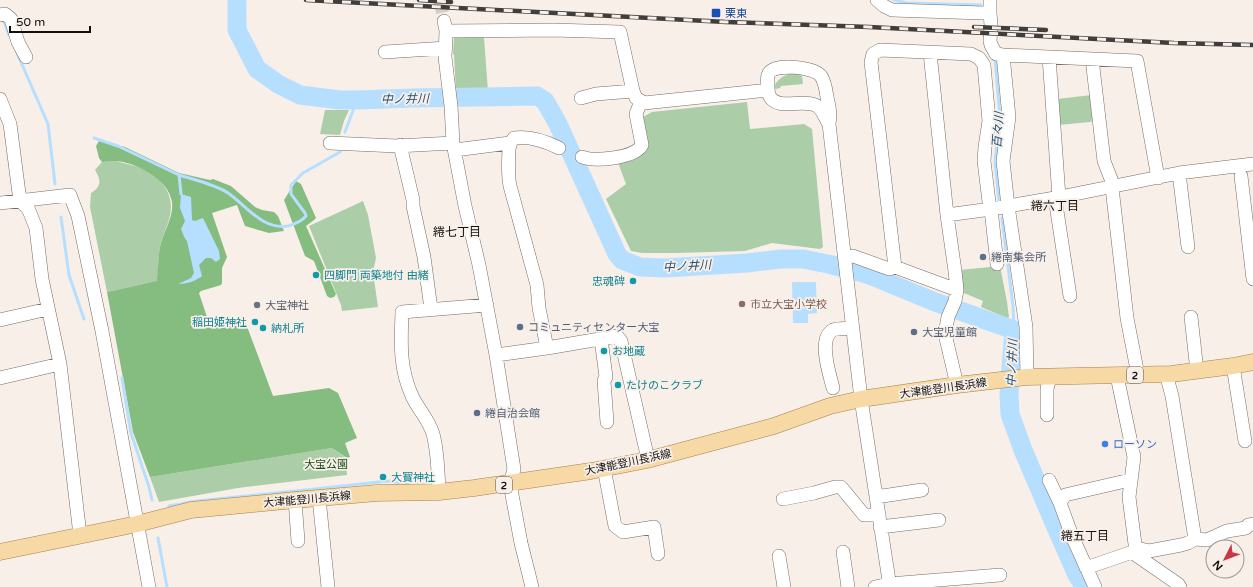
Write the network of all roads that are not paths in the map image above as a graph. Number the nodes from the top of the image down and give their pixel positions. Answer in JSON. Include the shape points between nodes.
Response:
{"nodes":[{"id":1,"x":877,"y":0,"type":"edge"},
{"id":2,"x":990,"y":6,"type":"edge"},
{"id":3,"x":2,"y":14,"type":"edge"},
{"id":4,"x":446,"y":48,"type":"junction"},
{"id":5,"x":384,"y":52,"type":"dead end"},
{"id":6,"x":930,"y":53,"type":"junction"},
{"id":7,"x":1003,"y":55,"type":"junction"},
{"id":8,"x":1050,"y":56,"type":"junction"},
{"id":9,"x":26,"y":57,"type":"dead end"},
{"id":10,"x":1092,"y":59,"type":"junction"},
{"id":11,"x":768,"y":90,"type":"junction"},
{"id":12,"x":637,"y":96,"type":"junction"},
{"id":13,"x":581,"y":98,"type":"dead end"},
{"id":14,"x":0,"y":99,"type":"edge"},
{"id":15,"x":829,"y":124,"type":"junction"},
{"id":16,"x":6,"y":137,"type":"edge"},
{"id":17,"x":330,"y":143,"type":"dead end"},
{"id":18,"x":510,"y":143,"type":"junction"},
{"id":19,"x":400,"y":146,"type":"junction"},
{"id":20,"x":454,"y":147,"type":"junction"},
{"id":21,"x":559,"y":148,"type":"dead end"},
{"id":22,"x":582,"y":157,"type":"dead end"},
{"id":23,"x":1253,"y":164,"type":"edge"},
{"id":24,"x":1180,"y":173,"type":"junction"},
{"id":25,"x":1241,"y":176,"type":"dead end"},
{"id":26,"x":1158,"y":178,"type":"junction"},
{"id":27,"x":1111,"y":187,"type":"junction"},
{"id":28,"x":1057,"y":197,"type":"junction"},
{"id":29,"x":20,"y":200,"type":"junction"},
{"id":30,"x":0,"y":203,"type":"edge"},
{"id":31,"x":1008,"y":206,"type":"junction"},
{"id":32,"x":991,"y":210,"type":"junction"},
{"id":33,"x":947,"y":215,"type":"junction"},
{"id":34,"x":1188,"y":247,"type":"dead end"},
{"id":35,"x":848,"y":257,"type":"junction"},
{"id":36,"x":997,"y":264,"type":"dead end"},
{"id":37,"x":895,"y":267,"type":"junction"},
{"id":38,"x":1253,"y":279,"type":"edge"},
{"id":39,"x":956,"y":296,"type":"junction"},
{"id":40,"x":1070,"y":296,"type":"dead end"},
{"id":41,"x":487,"y":305,"type":"junction"},
{"id":42,"x":431,"y":309,"type":"junction"},
{"id":43,"x":48,"y":310,"type":"junction"},
{"id":44,"x":1191,"y":316,"type":"dead end"},
{"id":45,"x":0,"y":320,"type":"edge"},
{"id":46,"x":852,"y":328,"type":"junction"},
{"id":47,"x":602,"y":339,"type":"junction"},
{"id":48,"x":547,"y":348,"type":"junction"},
{"id":49,"x":496,"y":355,"type":"junction"},
{"id":50,"x":1253,"y":362,"type":"edge"},
{"id":51,"x":60,"y":364,"type":"junction"},
{"id":52,"x":1233,"y":366,"type":"junction"},
{"id":53,"x":1197,"y":371,"type":"junction"},
{"id":54,"x":1166,"y":374,"type":"junction"},
{"id":55,"x":1138,"y":375,"type":"junction"},
{"id":56,"x":1117,"y":376,"type":"junction"},
{"id":57,"x":1050,"y":377,"type":"junction"},
{"id":58,"x":0,"y":378,"type":"edge"},
{"id":59,"x":1015,"y":379,"type":"junction"},
{"id":60,"x":957,"y":385,"type":"junction"},
{"id":61,"x":833,"y":388,"type":"dead end"},
{"id":62,"x":861,"y":399,"type":"junction"},
{"id":63,"x":1047,"y":415,"type":"dead end"},
{"id":64,"x":607,"y":422,"type":"dead end"},
{"id":65,"x":1245,"y":441,"type":"dead end"},
{"id":66,"x":648,"y":459,"type":"junction"},
{"id":67,"x":604,"y":468,"type":"junction"},
{"id":68,"x":1049,"y":480,"type":"dead end"},
{"id":69,"x":1130,"y":480,"type":"junction"},
{"id":70,"x":510,"y":484,"type":"junction"},
{"id":71,"x":922,"y":490,"type":"dead end"},
{"id":72,"x":439,"y":492,"type":"junction"},
{"id":73,"x":876,"y":496,"type":"junction"},
{"id":74,"x":319,"y":498,"type":"junction"},
{"id":75,"x":783,"y":499,"type":"dead end"},
{"id":76,"x":295,"y":500,"type":"junction"},
{"id":77,"x":1060,"y":503,"type":"junction"},
{"id":78,"x":939,"y":520,"type":"dead end"},
{"id":79,"x":880,"y":521,"type":"junction"},
{"id":80,"x":137,"y":524,"type":"junction"},
{"id":81,"x":1253,"y":524,"type":"edge"},
{"id":82,"x":80,"y":535,"type":"junction"},
{"id":83,"x":1195,"y":539,"type":"junction"},
{"id":84,"x":298,"y":541,"type":"dead end"},
{"id":85,"x":0,"y":552,"type":"edge"},
{"id":86,"x":843,"y":552,"type":"dead end"},
{"id":87,"x":1135,"y":552,"type":"junction"},
{"id":88,"x":658,"y":554,"type":"dead end"},
{"id":89,"x":779,"y":556,"type":"dead end"},
{"id":90,"x":1086,"y":568,"type":"junction"},
{"id":91,"x":1000,"y":575,"type":"dead end"},
{"id":92,"x":979,"y":582,"type":"edge"},
{"id":93,"x":889,"y":585,"type":"edge"},
{"id":94,"x":149,"y":587,"type":"edge"},
{"id":95,"x":328,"y":587,"type":"edge"},
{"id":96,"x":532,"y":587,"type":"edge"},
{"id":97,"x":784,"y":587,"type":"edge"},
{"id":98,"x":848,"y":587,"type":"edge"},
{"id":99,"x":875,"y":587,"type":"edge"},
{"id":100,"x":1095,"y":587,"type":"edge"},
{"id":101,"x":1180,"y":587,"type":"edge"}],
"edges":[{"from":1,"to":2,"type":"street","via":[[892,10]]},
{"from":2,"to":7,"type":"street","via":[[991,45],[996,54]]},
{"from":3,"to":9,"type":"street","via":[[11,19]]},
{"from":4,"to":5,"type":"street"},
{"from":4,"to":12,"type":"street","via":[[445,26],[620,32]]},
{"from":4,"to":20,"type":"street"},
{"from":6,"to":32,"type":"street","via":[[971,54],[979,58],[984,65],[989,121],[984,161]]},
{"from":6,"to":33,"type":"street"},
{"from":6,"to":37,"type":"street","via":[[880,50],[873,54],[871,62]]},
{"from":7,"to":8,"type":"street"},
{"from":7,"to":31,"type":"street","via":[[1009,117],[1003,162]]},
{"from":8,"to":10,"type":"street"},
{"from":8,"to":28,"type":"street"},
{"from":10,"to":26,"type":"street","via":[[1137,61]]},
{"from":10,"to":27,"type":"street","via":[[1104,161],[1111,179]]},
{"from":11,"to":12,"type":"street","via":[[644,103]]},
{"from":11,"to":15,"type":"street","via":[[774,101],[790,104],[808,103],[816,106]]},
{"from":11,"to":15,"type":"street","via":[[767,79],[773,70],[786,67],[813,71],[820,75],[824,82],[831,117]]},
{"from":12,"to":13,"type":"street","via":[[596,94]]},
{"from":12,"to":22,"type":"street","via":[[636,114],[642,145],[640,150],[609,159]]},
{"from":14,"to":16,"type":"street","via":[[10,124]]},
{"from":15,"to":35,"type":"street"},
{"from":16,"to":29,"type":"street"},
{"from":17,"to":19,"type":"street"},
{"from":18,"to":20,"type":"street"},
{"from":18,"to":21,"type":"street","via":[[514,138],[520,138],[550,143]]},
{"from":18,"to":48,"type":"street","via":[[508,177],[537,285]]},
{"from":19,"to":20,"type":"street"},
{"from":19,"to":42,"type":"street","via":[[424,257]]},
{"from":20,"to":41,"type":"street","via":[[464,206]]},
{"from":23,"to":24,"type":"street"},
{"from":24,"to":26,"type":"street"},
{"from":24,"to":34,"type":"street"},
{"from":25,"to":38,"type":"street"},
{"from":26,"to":27,"type":"street"},
{"from":27,"to":28,"type":"street"},
{"from":27,"to":55,"type":"street","via":[[1127,318]]},
{"from":28,"to":31,"type":"street"},
{"from":28,"to":40,"type":"street"},
{"from":29,"to":30,"type":"street"},
{"from":29,"to":43,"type":"street","via":[[28,208],[36,228]]},
{"from":29,"to":80,"type":"street","via":[[70,195],[78,216]]},
{"from":31,"to":32,"type":"street"},
{"from":31,"to":59,"type":"street","via":[[1026,327]]},
{"from":32,"to":33,"type":"street"},
{"from":32,"to":36,"type":"street"},
{"from":33,"to":39,"type":"street"},
{"from":35,"to":37,"type":"street","via":[[889,269]]},
{"from":35,"to":46,"type":"street","via":[[846,280]]},
{"from":37,"to":39,"type":"street"},
{"from":39,"to":60,"type":"street","via":[[945,334]]},
{"from":41,"to":42,"type":"street"},
{"from":41,"to":49,"type":"street"},
{"from":42,"to":72,"type":"street","via":[[402,312],[401,352],[407,385],[433,432]]},
{"from":43,"to":45,"type":"street"},
{"from":43,"to":51,"type":"street"},
{"from":44,"to":53,"type":"street"},
{"from":46,"to":61,"type":"street","via":[[834,330],[825,342],[825,356]]},
{"from":46,"to":62,"type":"street"},
{"from":47,"to":48,"type":"street"},
{"from":47,"to":64,"type":"street"},
{"from":47,"to":66,"type":"street","via":[[617,336],[621,340]]},
{"from":48,"to":49,"type":"street"},
{"from":49,"to":70,"type":"street","via":[[514,469]]},
{"from":50,"to":52,"type":"main road","name":"大津能登川長浜線","number":"2"},
{"from":51,"to":58,"type":"street"},
{"from":51,"to":82,"type":"street"},
{"from":52,"to":53,"type":"main road","name":"大津能登川長浜線","number":"2"},
{"from":52,"to":65,"type":"street"},
{"from":53,"to":54,"type":"main road","name":"大津能登川長浜線","number":"2"},
{"from":54,"to":55,"type":"main road","name":"大津能登川長浜線","number":"2"},
{"from":54,"to":83,"type":"street","via":[[1172,396]]},
{"from":55,"to":56,"type":"main road","name":"大津能登川長浜線","number":"2"},
{"from":56,"to":57,"type":"main road","name":"大津能登川長浜線","number":"2"},
{"from":56,"to":69,"type":"street","via":[[1134,457]]},
{"from":57,"to":59,"type":"main road","name":"大津能登川長浜線","number":"2"},
{"from":57,"to":63,"type":"street","via":[[1047,389]]},
{"from":59,"to":60,"type":"main road","name":"大津能登川長浜線","number":"2"},
{"from":60,"to":62,"type":"main road","name":"大津能登川長浜線","number":"2"},
{"from":62,"to":66,"type":"main road","name":"大津能登川長浜線","number":"2","via":[[830,406],[774,426]]},
{"from":62,"to":73,"type":"street"},
{"from":66,"to":67,"type":"main road","name":"大津能登川長浜線","number":"2"},
{"from":67,"to":70,"type":"main road","name":"大津能登川長浜線","number":"2"},
{"from":67,"to":88,"type":"street","via":[[615,526],[624,532],[654,527]]},
{"from":68,"to":77,"type":"street"},
{"from":69,"to":77,"type":"street","via":[[1065,495]]},
{"from":69,"to":87,"type":"street","via":[[1129,497]]},
{"from":70,"to":72,"type":"main road","name":"大津能登川長浜線","number":"2"},
{"from":70,"to":96,"type":"street"},
{"from":71,"to":73,"type":"street"},
{"from":72,"to":74,"type":"main road","name":"大津能登川長浜線","number":"2"},
{"from":73,"to":79,"type":"street"},
{"from":74,"to":76,"type":"main road","name":"大津能登川長浜線","number":"2"},
{"from":74,"to":95,"type":"street"},
{"from":75,"to":79,"type":"street","via":[[841,487],[864,516]]},
{"from":76,"to":80,"type":"main road","name":"大津能登川長浜線","number":"2","via":[[191,510]]},
{"from":76,"to":84,"type":"street"},
{"from":77,"to":90,"type":"street"},
{"from":78,"to":79,"type":"street"},
{"from":79,"to":93,"type":"street"},
{"from":80,"to":82,"type":"main road","name":"大津能登川長浜線","number":"2"},
{"from":80,"to":94,"type":"street"},
{"from":81,"to":83,"type":"street","via":[[1207,540]]},
{"from":82,"to":85,"type":"main road","name":"大津能登川長浜線","number":"2"},
{"from":83,"to":87,"type":"street","via":[[1180,545]]},
{"from":86,"to":98,"type":"street"},
{"from":87,"to":90,"type":"street"},
{"from":87,"to":101,"type":"street"},
{"from":89,"to":97,"type":"street"},
{"from":90,"to":100,"type":"street"},
{"from":91,"to":92,"type":"street"},
{"from":92,"to":93,"type":"street"},
{"from":93,"to":99,"type":"street"}]}
